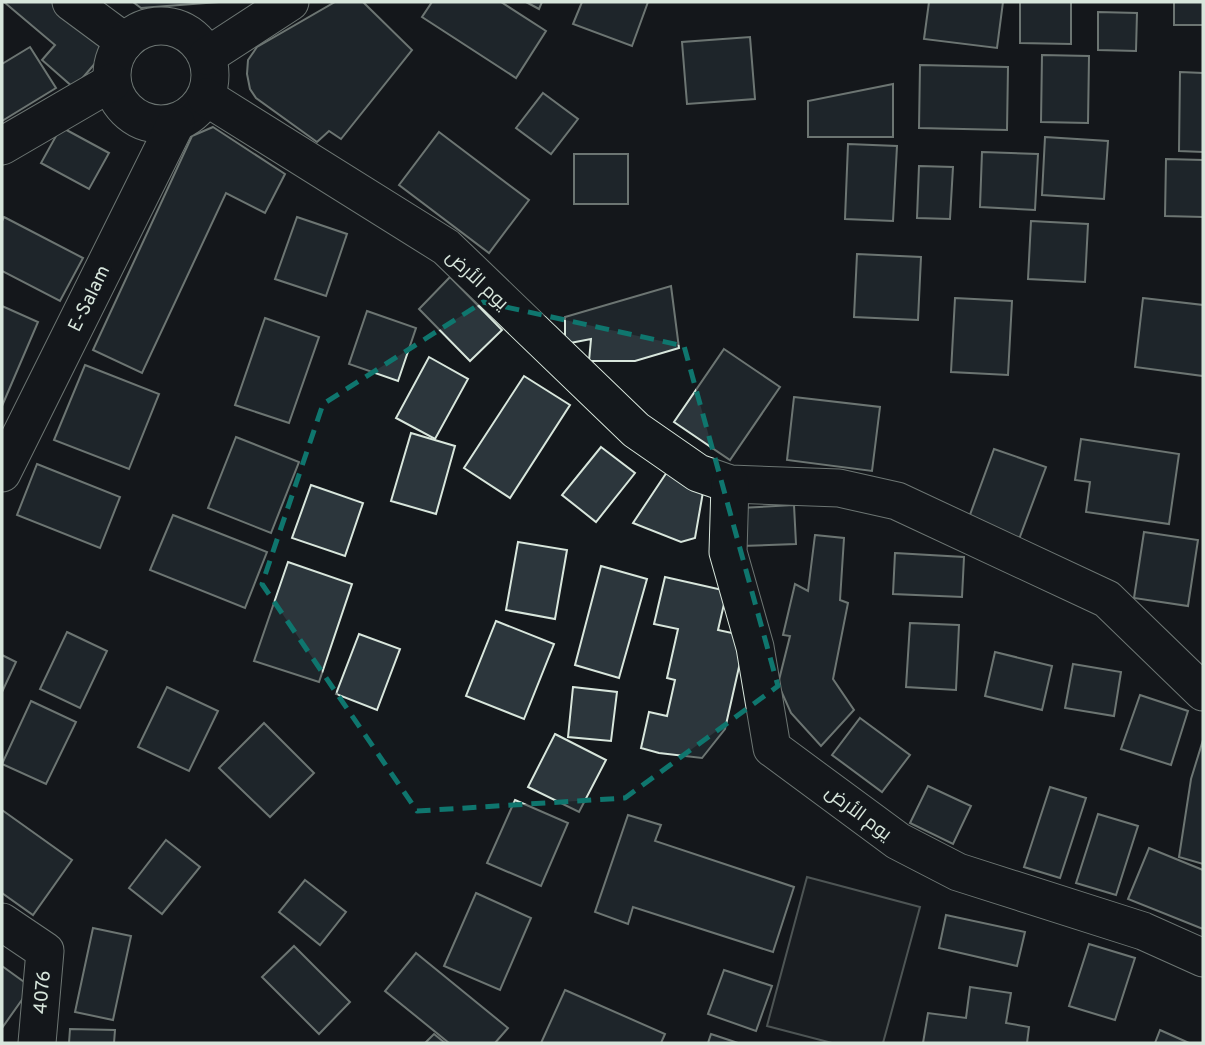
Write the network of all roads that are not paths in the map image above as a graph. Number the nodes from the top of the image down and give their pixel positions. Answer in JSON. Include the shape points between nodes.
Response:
{"nodes":[{"id":1,"x":71,"y":2,"type":"edge"},
{"id":2,"x":290,"y":2,"type":"edge"},
{"id":3,"x":125,"y":42,"type":"junction"},
{"id":4,"x":207,"y":56,"type":"junction"},
{"id":5,"x":112,"y":82,"type":"junction"},
{"id":6,"x":206,"y":97,"type":"junction"},
{"id":7,"x":176,"y":123,"type":"junction"},
{"id":8,"x":2,"y":146,"type":"edge"},
{"id":9,"x":2,"y":473,"type":"edge"},
{"id":10,"x":730,"y":484,"type":"junction"},
{"id":11,"x":1203,"y":692,"type":"edge"},
{"id":12,"x":2,"y":922,"type":"edge"},
{"id":13,"x":1203,"y":958,"type":"edge"},
{"id":14,"x":37,"y":1043,"type":"edge"}],
"edges":[{"from":1,"to":3,"type":"street"},
{"from":2,"to":4,"type":"street"},
{"from":3,"to":4,"type":"street","via":[[158,26],[175,28],[198,42]]},
{"from":3,"to":5,"type":"street","via":[[116,56]]},
{"from":4,"to":6,"type":"street","via":[[211,80]]},
{"from":5,"to":7,"type":"street","via":[[118,99],[143,121]]},
{"from":5,"to":8,"type":"street"},
{"from":6,"to":7,"type":"street","via":[[191,115]]},
{"from":6,"to":10,"type":"street","name":"يوم الأرض","via":[[446,247],[636,430],[698,473]]},
{"from":7,"to":9,"type":"street","name":"E-Salam"},
{"from":10,"to":11,"type":"street","name":"يوم الأرض","via":[[839,488],[918,510],[1107,598]]},
{"from":10,"to":13,"type":"street","name":"يوم الأرض","via":[[728,552],[755,647],[772,748],[898,841],[958,872],[1143,931]]},
{"from":12,"to":14,"type":"street","name":"4076","via":[[45,951]]}]}
